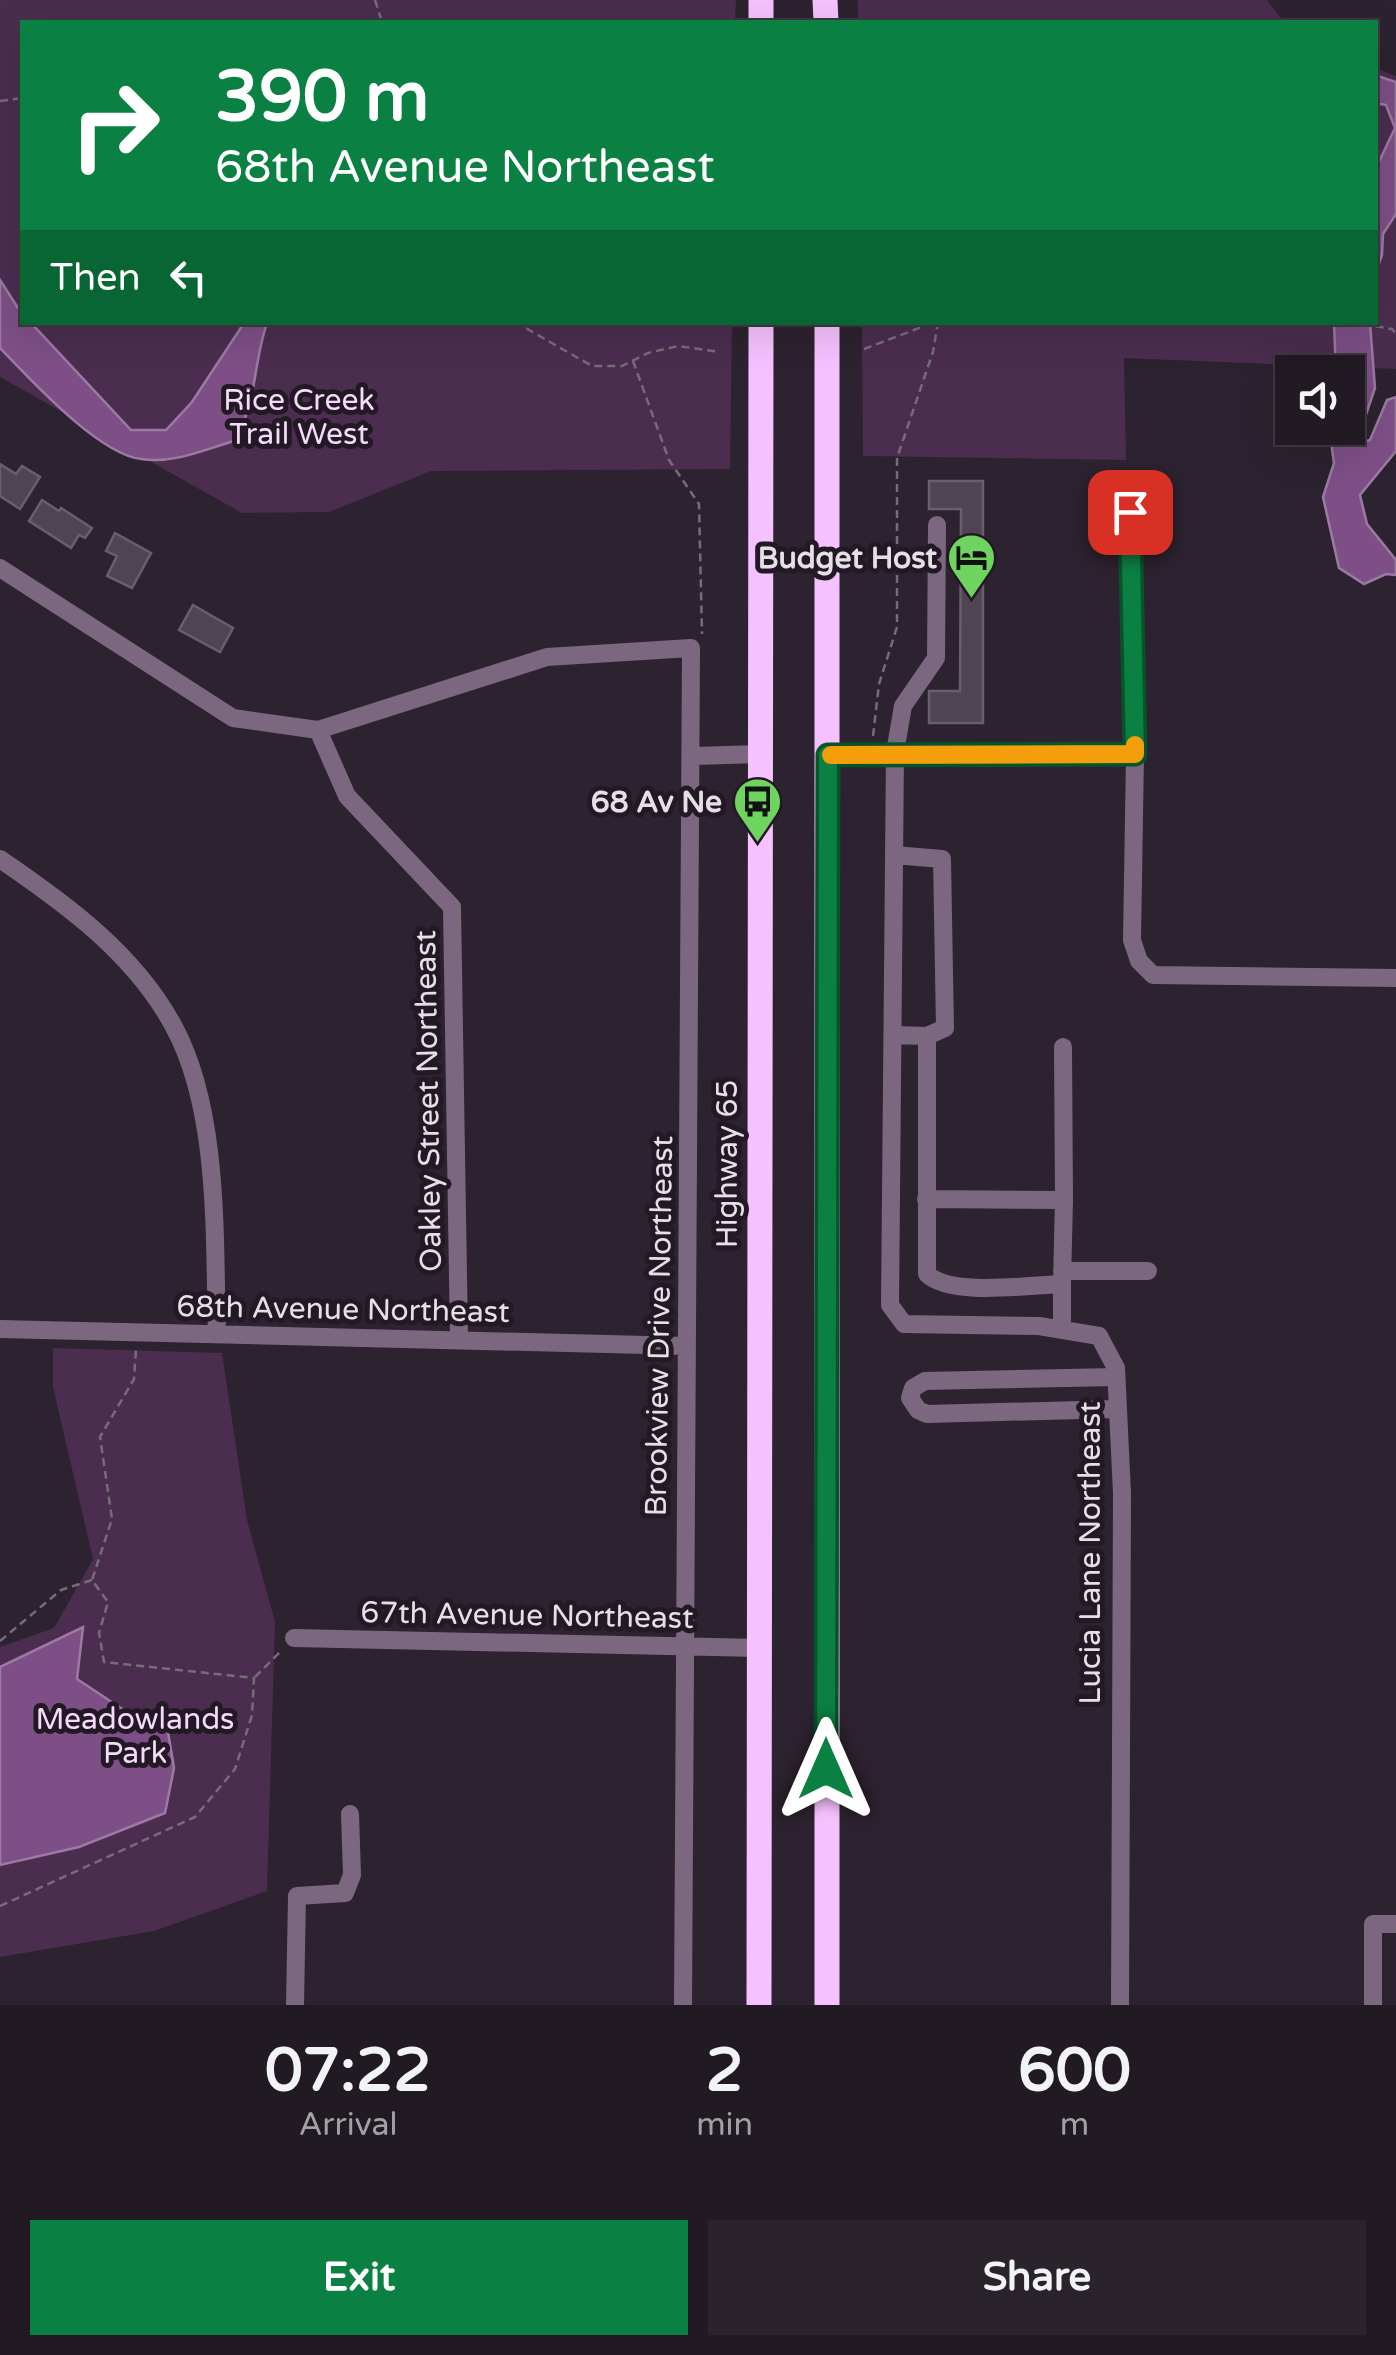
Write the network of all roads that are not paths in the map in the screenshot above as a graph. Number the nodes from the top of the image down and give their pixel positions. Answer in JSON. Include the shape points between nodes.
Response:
{"nodes":[{"id":1,"x":762,"y":325,"type":"edge"},
{"id":2,"x":827,"y":325,"type":"edge"},
{"id":3,"x":1130,"y":512,"type":"dead end"},
{"id":4,"x":937,"y":525,"type":"dead end"},
{"id":5,"x":0,"y":568,"type":"edge"},
{"id":6,"x":318,"y":730,"type":"junction"},
{"id":7,"x":895,"y":752,"type":"junction"},
{"id":8,"x":760,"y":754,"type":"junction"},
{"id":9,"x":1135,"y":754,"type":"junction"},
{"id":10,"x":828,"y":755,"type":"junction"},
{"id":11,"x":694,"y":756,"type":"junction"},
{"id":12,"x":894,"y":855,"type":"junction"},
{"id":13,"x":0,"y":859,"type":"edge"},
{"id":14,"x":1396,"y":978,"type":"edge"},
{"id":15,"x":892,"y":1035,"type":"junction"},
{"id":16,"x":927,"y":1036,"type":"junction"},
{"id":17,"x":1063,"y":1047,"type":"dead end"},
{"id":18,"x":926,"y":1199,"type":"junction"},
{"id":19,"x":1064,"y":1200,"type":"junction"},
{"id":20,"x":891,"y":1242,"type":"junction"},
{"id":21,"x":926,"y":1242,"type":"junction"},
{"id":22,"x":1148,"y":1271,"type":"dead end"},
{"id":23,"x":1062,"y":1277,"type":"junction"},
{"id":24,"x":1062,"y":1328,"type":"junction"},
{"id":25,"x":0,"y":1329,"type":"edge"},
{"id":26,"x":216,"y":1334,"type":"junction"},
{"id":27,"x":459,"y":1338,"type":"junction"},
{"id":28,"x":686,"y":1346,"type":"junction"},
{"id":29,"x":1116,"y":1377,"type":"junction"},
{"id":30,"x":1118,"y":1409,"type":"junction"},
{"id":31,"x":294,"y":1638,"type":"road end"},
{"id":32,"x":684,"y":1646,"type":"junction"},
{"id":33,"x":759,"y":1648,"type":"junction"},
{"id":34,"x":350,"y":1814,"type":"dead end"},
{"id":35,"x":1396,"y":1924,"type":"edge"},
{"id":36,"x":296,"y":2005,"type":"edge"},
{"id":37,"x":682,"y":2005,"type":"edge"},
{"id":38,"x":758,"y":2005,"type":"edge"},
{"id":39,"x":827,"y":2005,"type":"edge"},
{"id":40,"x":1120,"y":2005,"type":"edge"},
{"id":41,"x":1372,"y":2005,"type":"edge"}],
"edges":[{"from":1,"to":8,"type":"highway","name":"Highway 65"},
{"from":2,"to":10,"type":"highway"},
{"from":3,"to":9,"type":"street"},
{"from":4,"to":7,"type":"street","name":"Lucia Lane Northeast","via":[[936,658],[903,706]]},
{"from":5,"to":6,"type":"street","via":[[233,718]]},
{"from":6,"to":11,"type":"street","name":"Brookview Drive Northeast","via":[[547,657],[692,648]]},
{"from":6,"to":27,"type":"street","name":"Oakley Street Northeast","via":[[348,796],[452,908]]},
{"from":7,"to":9,"type":"street"},
{"from":7,"to":10,"type":"street"},
{"from":7,"to":12,"type":"street","name":"Lucia Lane Northeast"},
{"from":8,"to":11,"type":"street"},
{"from":8,"to":33,"type":"highway","name":"Highway 65"},
{"from":9,"to":14,"type":"street","via":[[1132,940],[1152,976]]},
{"from":10,"to":39,"type":"highway"},
{"from":11,"to":28,"type":"street","name":"Brookview Drive Northeast"},
{"from":12,"to":15,"type":"street","name":"Lucia Lane Northeast"},
{"from":12,"to":16,"type":"street","via":[[942,860],[945,1028]]},
{"from":13,"to":26,"type":"street","via":[[68,906],[130,965],[175,1028],[206,1124]]},
{"from":15,"to":16,"type":"street"},
{"from":15,"to":20,"type":"street","name":"Lucia Lane Northeast"},
{"from":16,"to":18,"type":"street"},
{"from":17,"to":19,"type":"street"},
{"from":18,"to":19,"type":"street"},
{"from":18,"to":21,"type":"street"},
{"from":19,"to":23,"type":"street"},
{"from":20,"to":21,"type":"street"},
{"from":20,"to":24,"type":"street","name":"Lucia Lane Northeast","via":[[890,1305],[904,1324]]},
{"from":21,"to":23,"type":"street","via":[[927,1274],[934,1282],[956,1287]]},
{"from":22,"to":23,"type":"street"},
{"from":23,"to":24,"type":"street"},
{"from":24,"to":29,"type":"street","name":"Lucia Lane Northeast","via":[[1099,1336]]},
{"from":25,"to":26,"type":"street","name":"68th Avenue Northeast"},
{"from":26,"to":27,"type":"street","name":"68th Avenue Northeast"},
{"from":27,"to":28,"type":"street","name":"68th Avenue Northeast"},
{"from":28,"to":32,"type":"street","name":"Brookview Drive Northeast"},
{"from":29,"to":30,"type":"street","name":"Lucia Lane Northeast"},
{"from":29,"to":30,"type":"street","via":[[924,1381],[910,1398],[927,1414]]},
{"from":30,"to":40,"type":"street","name":"Lucia Lane Northeast"},
{"from":31,"to":32,"type":"street","name":"67th Avenue Northeast"},
{"from":32,"to":33,"type":"street","name":"67th Avenue Northeast"},
{"from":32,"to":37,"type":"street","name":"Brookview Drive Northeast"},
{"from":33,"to":38,"type":"highway","name":"Highway 65"},
{"from":34,"to":36,"type":"street","via":[[352,1874],[345,1893],[297,1896]]},
{"from":35,"to":41,"type":"street","via":[[1373,1924]]}]}
